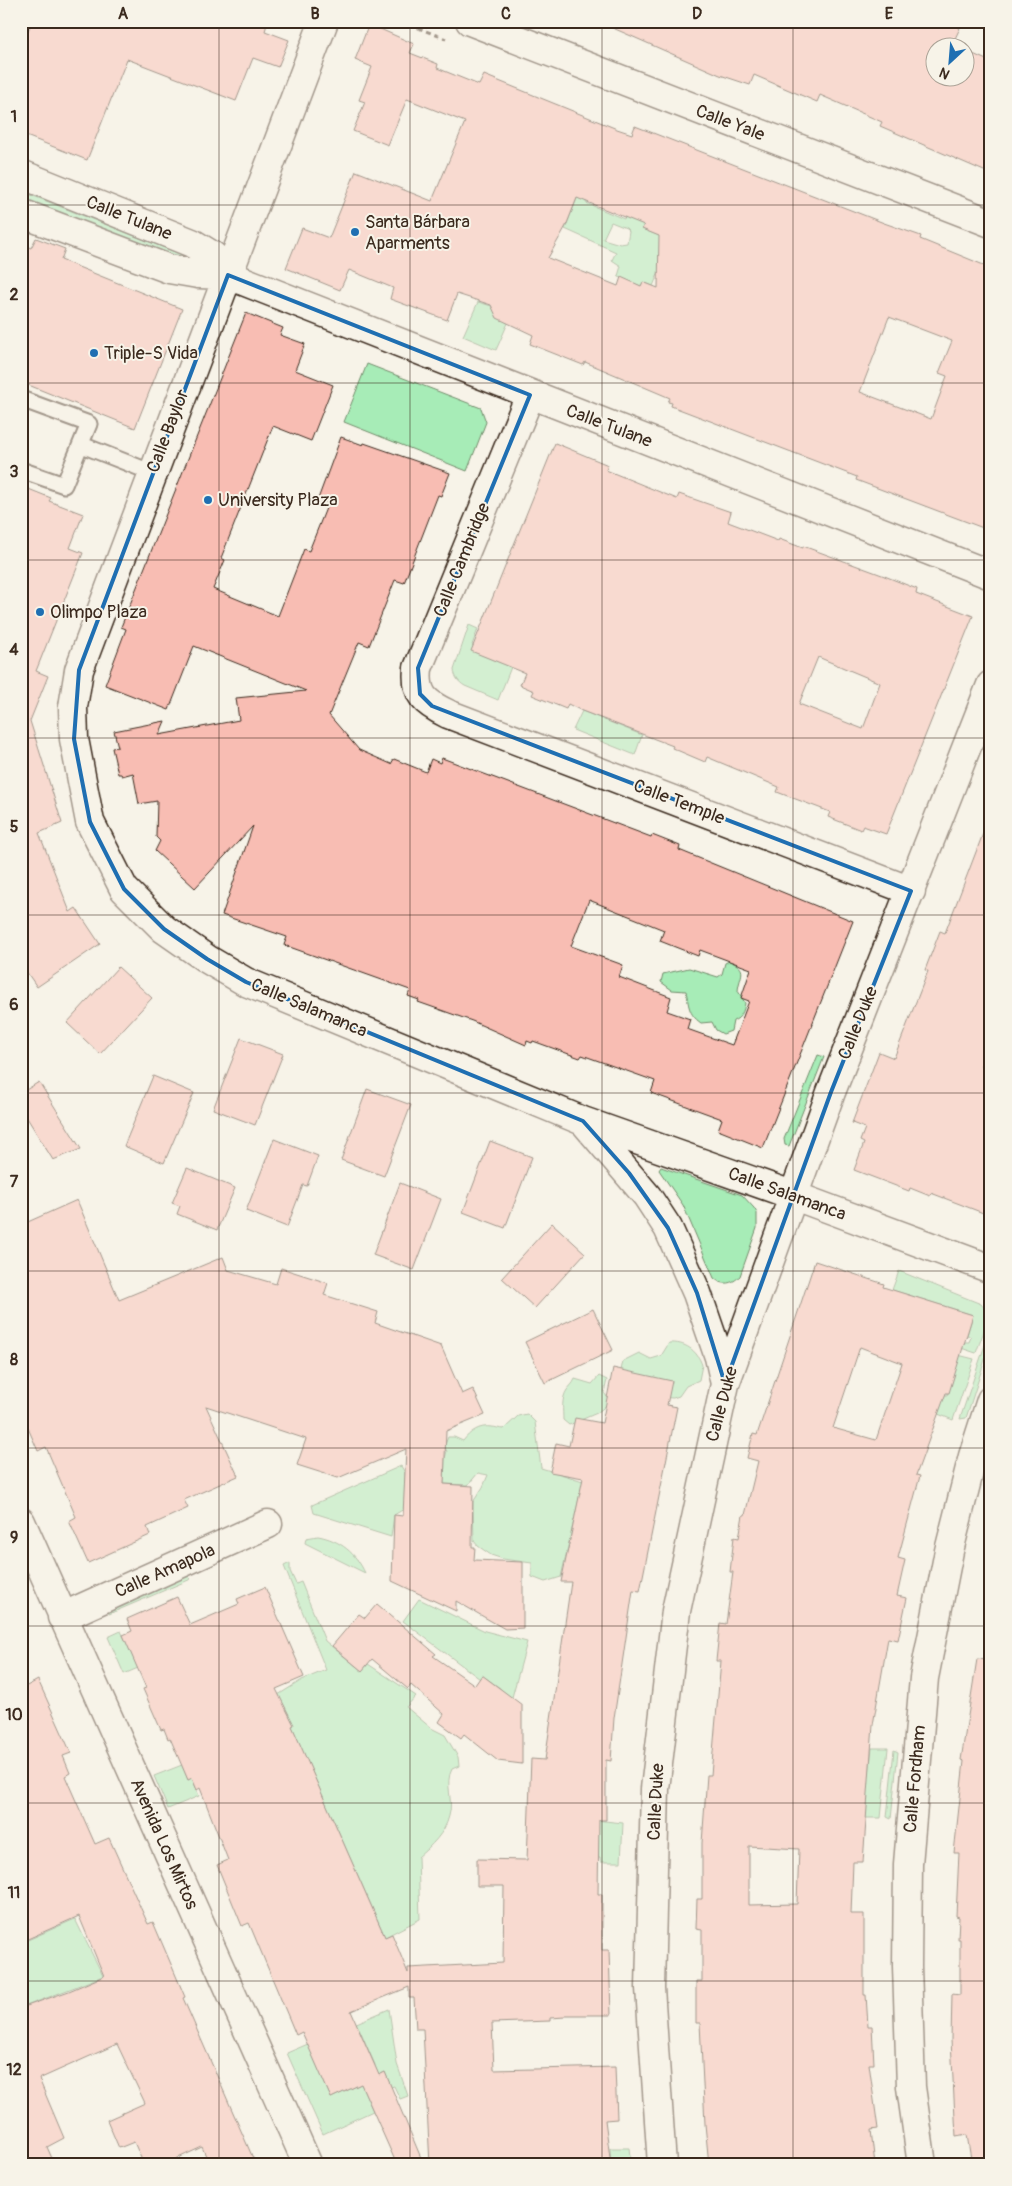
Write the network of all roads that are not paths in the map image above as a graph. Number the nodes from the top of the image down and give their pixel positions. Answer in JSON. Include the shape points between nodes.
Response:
{"nodes":[{"id":1,"x":324,"y":21,"type":"edge"},
{"id":2,"x":470,"y":21,"type":"edge"},
{"id":3,"x":21,"y":174,"type":"edge"},
{"id":4,"x":21,"y":213,"type":"edge"},
{"id":5,"x":991,"y":223,"type":"edge"},
{"id":6,"x":228,"y":275,"type":"junction"},
{"id":7,"x":530,"y":395,"type":"junction"},
{"id":8,"x":21,"y":400,"type":"edge"},
{"id":9,"x":82,"y":445,"type":"junction"},
{"id":10,"x":21,"y":470,"type":"edge"},
{"id":11,"x":153,"y":473,"type":"junction"},
{"id":12,"x":991,"y":575,"type":"edge"},
{"id":13,"x":991,"y":685,"type":"edge"},
{"id":14,"x":448,"y":714,"type":"joint"},
{"id":15,"x":90,"y":822,"type":"joint"},
{"id":16,"x":911,"y":891,"type":"junction"},
{"id":17,"x":583,"y":1121,"type":"junction"},
{"id":18,"x":792,"y":1195,"type":"junction"},
{"id":19,"x":991,"y":1269,"type":"edge"},
{"id":20,"x":725,"y":1384,"type":"junction"},
{"id":21,"x":991,"y":1400,"type":"edge"},
{"id":22,"x":21,"y":1522,"type":"edge"},
{"id":23,"x":268,"y":1524,"type":"dead end"},
{"id":24,"x":62,"y":1617,"type":"junction"},
{"id":25,"x":308,"y":2165,"type":"edge"},
{"id":26,"x":662,"y":2165,"type":"edge"},
{"id":27,"x":922,"y":2165,"type":"edge"}],
"edges":[{"from":1,"to":6,"type":"street","name":"Calle Baylor"},
{"from":2,"to":5,"type":"street","name":"Calle Yale"},
{"from":3,"to":6,"type":"street","name":"Calle Tulane","via":[[201,248],[213,256]]},
{"from":4,"to":6,"type":"street","name":"Calle Tulane","via":[[169,269]]},
{"from":6,"to":7,"type":"street","name":"Calle Tulane"},
{"from":6,"to":11,"type":"street","name":"Calle Baylor"},
{"from":7,"to":12,"type":"street","name":"Calle Tulane"},
{"from":7,"to":14,"type":"street","name":"Calle Cambridge","via":[[418,668],[416,682],[420,694],[432,706]]},
{"from":8,"to":9,"type":"lane","via":[[89,424]]},
{"from":9,"to":10,"type":"lane","via":[[64,485]]},
{"from":9,"to":11,"type":"lane"},
{"from":11,"to":15,"type":"street","name":"Calle Baylor","via":[[79,670],[73,707],[74,739]]},
{"from":13,"to":16,"type":"street","name":"Calle Duke"},
{"from":14,"to":16,"type":"street","name":"Calle Temple"},
{"from":15,"to":17,"type":"street","name":"Calle Salamanca","via":[[124,889],[164,930],[207,959],[246,982]]},
{"from":16,"to":18,"type":"street","name":"Calle Duke"},
{"from":17,"to":18,"type":"street","name":"Calle Salamanca"},
{"from":17,"to":20,"type":"street","name":"Calle Salamanca","via":[[647,1196],[668,1228],[697,1293]]},
{"from":18,"to":19,"type":"street","name":"Calle Salamanca"},
{"from":18,"to":20,"type":"street","name":"Calle Duke"},
{"from":20,"to":26,"type":"street","name":"Calle Duke","via":[[676,1611],[655,1789],[650,1988]]},
{"from":21,"to":27,"type":"street","name":"Calle Fordham","via":[[949,1551],[924,1678],[908,1864],[907,1966],[911,2087]]},
{"from":22,"to":24,"type":"street","name":"Avenida Los Mirtos"},
{"from":23,"to":24,"type":"street","name":"Calle Amapola"},
{"from":24,"to":25,"type":"street","name":"Avenida Los Mirtos"}]}
